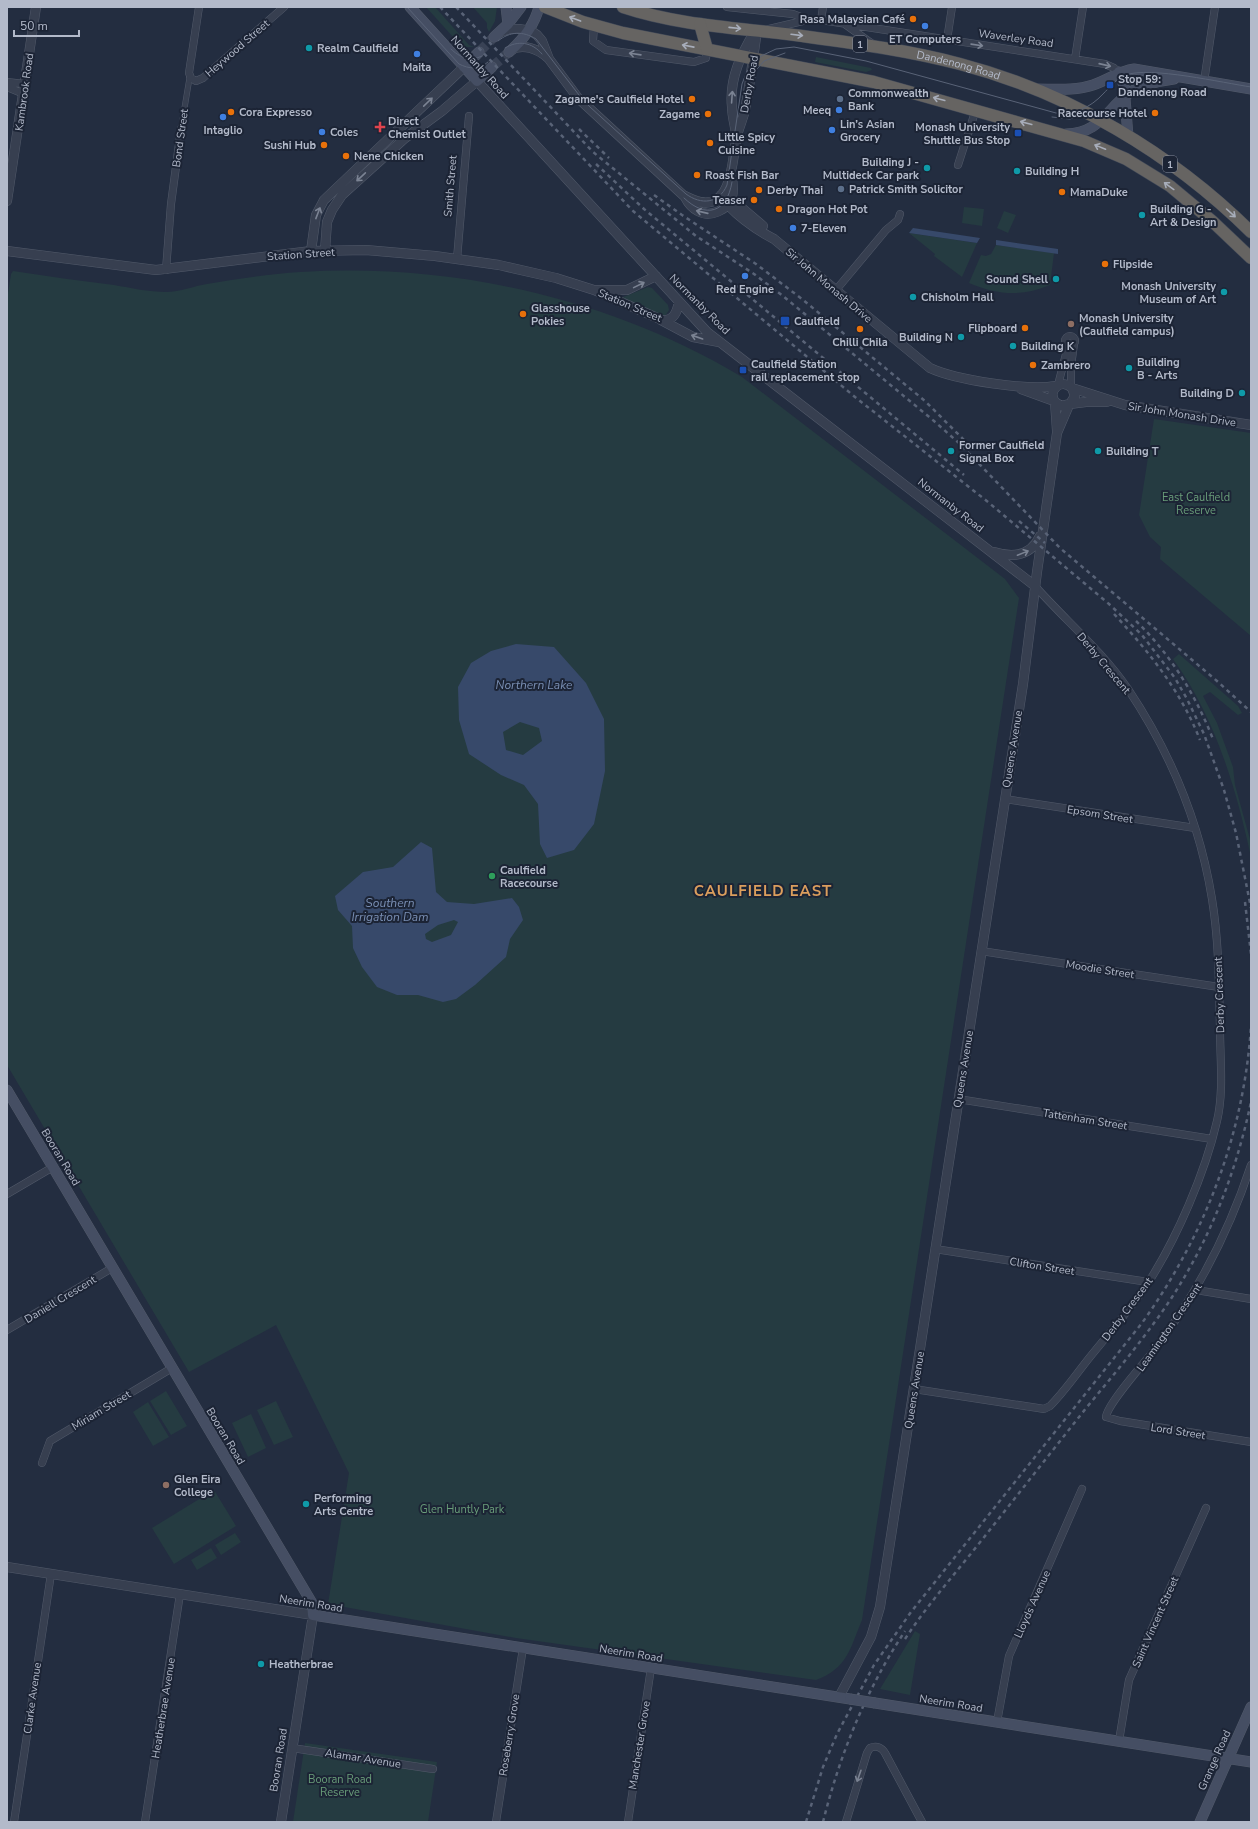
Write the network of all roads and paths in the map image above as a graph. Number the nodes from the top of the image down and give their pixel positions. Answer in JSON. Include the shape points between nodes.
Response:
{"nodes":[{"id":1,"x":36,"y":7,"type":"edge"},
{"id":2,"x":199,"y":7,"type":"edge"},
{"id":3,"x":284,"y":7,"type":"edge"},
{"id":4,"x":410,"y":7,"type":"edge"},
{"id":5,"x":506,"y":7,"type":"edge"},
{"id":6,"x":521,"y":7,"type":"edge"},
{"id":7,"x":539,"y":7,"type":"edge"},
{"id":8,"x":545,"y":7,"type":"edge"},
{"id":9,"x":623,"y":7,"type":"edge"},
{"id":10,"x":727,"y":7,"type":"edge"},
{"id":11,"x":823,"y":7,"type":"edge"},
{"id":12,"x":952,"y":7,"type":"edge"},
{"id":13,"x":1083,"y":7,"type":"edge"},
{"id":14,"x":1215,"y":7,"type":"edge"},
{"id":15,"x":810,"y":20,"type":"junction"},
{"id":16,"x":821,"y":20,"type":"junction"},
{"id":17,"x":508,"y":24,"type":"junction"},
{"id":18,"x":700,"y":24,"type":"junction"},
{"id":19,"x":845,"y":24,"type":"junction"},
{"id":20,"x":594,"y":25,"type":"junction"},
{"id":21,"x":529,"y":30,"type":"junction"},
{"id":22,"x":757,"y":31,"type":"junction"},
{"id":23,"x":497,"y":35,"type":"joint"},
{"id":24,"x":947,"y":40,"type":"junction"},
{"id":25,"x":877,"y":47,"type":"junction"},
{"id":26,"x":707,"y":50,"type":"junction"},
{"id":27,"x":479,"y":52,"type":"tunnel mouth"},
{"id":28,"x":509,"y":52,"type":"joint"},
{"id":29,"x":740,"y":56,"type":"junction"},
{"id":30,"x":549,"y":59,"type":"junction"},
{"id":31,"x":753,"y":59,"type":"junction"},
{"id":32,"x":1075,"y":59,"type":"junction"},
{"id":33,"x":464,"y":67,"type":"junction"},
{"id":34,"x":492,"y":67,"type":"tunnel mouth"},
{"id":35,"x":1119,"y":72,"type":"junction"},
{"id":36,"x":190,"y":74,"type":"junction"},
{"id":37,"x":1181,"y":79,"type":"junction"},
{"id":38,"x":477,"y":81,"type":"junction"},
{"id":39,"x":7,"y":82,"type":"edge"},
{"id":40,"x":1204,"y":82,"type":"junction"},
{"id":41,"x":25,"y":84,"type":"junction"},
{"id":42,"x":7,"y":88,"type":"edge"},
{"id":43,"x":1032,"y":88,"type":"junction"},
{"id":44,"x":1251,"y":89,"type":"edge"},
{"id":45,"x":24,"y":94,"type":"junction"},
{"id":46,"x":1124,"y":97,"type":"junction"},
{"id":47,"x":976,"y":109,"type":"junction"},
{"id":48,"x":469,"y":116,"type":"dead end"},
{"id":49,"x":1101,"y":121,"type":"junction"},
{"id":50,"x":181,"y":129,"type":"joint"},
{"id":51,"x":1064,"y":134,"type":"junction"},
{"id":52,"x":736,"y":136,"type":"junction"},
{"id":53,"x":1128,"y":136,"type":"junction"},
{"id":54,"x":958,"y":165,"type":"dead end"},
{"id":55,"x":732,"y":167,"type":"junction"},
{"id":56,"x":9,"y":173,"type":"edge"},
{"id":57,"x":683,"y":194,"type":"junction"},
{"id":58,"x":721,"y":195,"type":"junction"},
{"id":59,"x":7,"y":201,"type":"edge"},
{"id":60,"x":729,"y":202,"type":"junction"},
{"id":61,"x":900,"y":214,"type":"dead end"},
{"id":62,"x":1251,"y":232,"type":"edge"},
{"id":63,"x":7,"y":251,"type":"edge"},
{"id":64,"x":325,"y":251,"type":"junction"},
{"id":65,"x":311,"y":252,"type":"junction"},
{"id":66,"x":1251,"y":258,"type":"edge"},
{"id":67,"x":456,"y":259,"type":"junction"},
{"id":68,"x":166,"y":270,"type":"junction"},
{"id":69,"x":656,"y":276,"type":"junction"},
{"id":70,"x":594,"y":290,"type":"junction"},
{"id":71,"x":836,"y":290,"type":"junction"},
{"id":72,"x":679,"y":302,"type":"junction"},
{"id":73,"x":659,"y":319,"type":"junction"},
{"id":74,"x":721,"y":342,"type":"junction"},
{"id":75,"x":1014,"y":386,"type":"junction"},
{"id":76,"x":1057,"y":386,"type":"junction"},
{"id":77,"x":1072,"y":387,"type":"junction"},
{"id":78,"x":1054,"y":402,"type":"junction"},
{"id":79,"x":1114,"y":402,"type":"junction"},
{"id":80,"x":1070,"y":404,"type":"junction"},
{"id":81,"x":1251,"y":425,"type":"edge"},
{"id":82,"x":1057,"y":433,"type":"junction"},
{"id":83,"x":1044,"y":527,"type":"junction"},
{"id":84,"x":989,"y":550,"type":"junction"},
{"id":85,"x":1035,"y":586,"type":"junction"},
{"id":86,"x":1005,"y":799,"type":"junction"},
{"id":87,"x":1196,"y":828,"type":"junction"},
{"id":88,"x":981,"y":950,"type":"junction"},
{"id":89,"x":1220,"y":987,"type":"junction"},
{"id":90,"x":7,"y":1090,"type":"edge"},
{"id":91,"x":958,"y":1100,"type":"junction"},
{"id":92,"x":1212,"y":1139,"type":"junction"},
{"id":93,"x":1251,"y":1165,"type":"edge"},
{"id":94,"x":53,"y":1167,"type":"junction"},
{"id":95,"x":7,"y":1194,"type":"edge"},
{"id":96,"x":935,"y":1249,"type":"junction"},
{"id":97,"x":112,"y":1268,"type":"junction"},
{"id":98,"x":1148,"y":1282,"type":"junction"},
{"id":99,"x":1196,"y":1290,"type":"junction"},
{"id":100,"x":1251,"y":1299,"type":"edge"},
{"id":101,"x":7,"y":1330,"type":"edge"},
{"id":102,"x":172,"y":1368,"type":"junction"},
{"id":103,"x":914,"y":1389,"type":"junction"},
{"id":104,"x":1106,"y":1417,"type":"joint"},
{"id":105,"x":1251,"y":1442,"type":"edge"},
{"id":106,"x":42,"y":1463,"type":"dead end"},
{"id":107,"x":1082,"y":1489,"type":"dead end"},
{"id":108,"x":1206,"y":1508,"type":"dead end"},
{"id":109,"x":7,"y":1567,"type":"edge"},
{"id":110,"x":51,"y":1574,"type":"junction"},
{"id":111,"x":180,"y":1594,"type":"junction"},
{"id":112,"x":313,"y":1615,"type":"junction"},
{"id":113,"x":523,"y":1648,"type":"junction"},
{"id":114,"x":651,"y":1668,"type":"junction"},
{"id":115,"x":839,"y":1697,"type":"junction"},
{"id":116,"x":1251,"y":1707,"type":"edge"},
{"id":117,"x":998,"y":1722,"type":"junction"},
{"id":118,"x":1119,"y":1741,"type":"junction"},
{"id":119,"x":292,"y":1748,"type":"junction"},
{"id":120,"x":1228,"y":1759,"type":"junction"},
{"id":121,"x":1251,"y":1762,"type":"edge"},
{"id":122,"x":433,"y":1769,"type":"dead end"},
{"id":123,"x":14,"y":1822,"type":"edge"},
{"id":124,"x":145,"y":1822,"type":"edge"},
{"id":125,"x":281,"y":1822,"type":"edge"},
{"id":126,"x":496,"y":1822,"type":"edge"},
{"id":127,"x":628,"y":1822,"type":"edge"},
{"id":128,"x":846,"y":1822,"type":"edge"},
{"id":129,"x":922,"y":1822,"type":"edge"},
{"id":130,"x":1200,"y":1822,"type":"edge"}],
"edges":[{"from":1,"to":41,"type":"street","name":"Kambrook Road"},
{"from":2,"to":36,"type":"street","name":"Bond Street"},
{"from":3,"to":36,"type":"street","name":"Heywood Street","via":[[201,80],[194,80]]},
{"from":4,"to":33,"type":"main road","name":"Normanby Road"},
{"from":5,"to":17,"type":"main road"},
{"from":6,"to":17,"type":"main road"},
{"from":7,"to":21,"type":"main road"},
{"from":20,"to":8,"type":"highway","number":"1","one_way":true},
{"from":9,"to":18,"type":"highway","name":"Dandenong Road","number":"1"},
{"from":10,"to":15,"type":"street","via":[[793,14]]},
{"from":11,"to":16,"type":"street"},
{"from":12,"to":24,"type":"street"},
{"from":13,"to":32,"type":"street"},
{"from":14,"to":40,"type":"street"},
{"from":15,"to":16,"type":"street","name":"Waverley Road"},
{"from":15,"to":22,"type":"street","name":"Waverley Road"},
{"from":16,"to":19,"type":"street","name":"Waverley Road"},
{"from":17,"to":23,"type":"main road"},
{"from":18,"to":22,"type":"highway","name":"Dandenong Road","number":"1","one_way":true},
{"from":18,"to":26,"type":"highway"},
{"from":19,"to":24,"type":"street","name":"Waverley Road"},
{"from":19,"to":25,"type":"street","name":"Waverley Road"},
{"from":26,"to":20,"type":"highway","number":"1","one_way":true},
{"from":26,"to":20,"type":"street","one_way":true,"via":[[706,58],[692,62],[606,50],[593,41]]},
{"from":21,"to":23,"type":"street","via":[[512,29]]},
{"from":21,"to":28,"type":"main road","via":[[520,43]]},
{"from":21,"to":30,"type":"street","via":[[541,39]]},
{"from":22,"to":25,"type":"highway","name":"Dandenong Road","number":"1","one_way":true},
{"from":22,"to":29,"type":"street","name":"Derby Road"},
{"from":22,"to":31,"type":"street","name":"Derby Road"},
{"from":24,"to":32,"type":"street","name":"Waverley Road","one_way":true},
{"from":25,"to":43,"type":"highway","name":"Dandenong Road","number":"1","via":[[961,64]]},
{"from":26,"to":29,"type":"highway","number":"1"},
{"from":27,"to":33,"type":"main road"},
{"from":28,"to":30,"type":"street","via":[[520,47],[529,48],[541,52]]},
{"from":29,"to":31,"type":"highway","number":"1"},
{"from":52,"to":29,"type":"street","name":"Derby Road","one_way":true,"via":[[732,100]]},
{"from":30,"to":57,"type":"street","via":[[582,102]]},
{"from":47,"to":31,"type":"highway","number":"1","one_way":true,"via":[[874,82]]},
{"from":31,"to":52,"type":"street","name":"Derby Road","via":[[745,109]]},
{"from":32,"to":35,"type":"street","name":"Waverley Road","one_way":true,"via":[[1112,66]]},
{"from":33,"to":38,"type":"main road","name":"Normanby Road"},
{"from":65,"to":33,"type":"street","one_way":true,"via":[[316,214],[324,200]]},
{"from":34,"to":38,"type":"main road"},
{"from":35,"to":37,"type":"main road","name":"Waverley Road","via":[[1134,70]]},
{"from":35,"to":43,"type":"main road","via":[[1099,83],[1082,88]]},
{"from":35,"to":46,"type":"main road","via":[[1124,82]]},
{"from":36,"to":50,"type":"street","name":"Bond Street"},
{"from":37,"to":40,"type":"main road","name":"Waverley Road"},
{"from":37,"to":46,"type":"main road","name":"Waverley Road","via":[[1148,84]]},
{"from":38,"to":64,"type":"street","one_way":true,"via":[[404,139],[342,195],[327,222]]},
{"from":38,"to":69,"type":"street","name":"Normanby Road"},
{"from":39,"to":41,"type":"street"},
{"from":40,"to":44,"type":"main road","name":"Waverley Road"},
{"from":41,"to":45,"type":"street","name":"Kambrook Road"},
{"from":42,"to":45,"type":"street"},
{"from":43,"to":49,"type":"highway","name":"Dandenong Road","number":"1"},
{"from":45,"to":56,"type":"street","name":"Kambrook Road"},
{"from":46,"to":49,"type":"main road","name":"Waverley Road"},
{"from":46,"to":53,"type":"main road"},
{"from":51,"to":47,"type":"highway","number":"1","one_way":true},
{"from":47,"to":54,"type":"street"},
{"from":48,"to":67,"type":"street","name":"Smith Street"},
{"from":49,"to":51,"type":"main road","name":"Waverley Road","via":[[1084,132]]},
{"from":49,"to":53,"type":"highway","name":"Dandenong Road","number":"1"},
{"from":50,"to":68,"type":"street","name":"Bond Street","via":[[171,204]]},
{"from":66,"to":51,"type":"highway","number":"1","one_way":true,"via":[[1201,212],[1157,178],[1108,150]]},
{"from":52,"to":55,"type":"street","name":"Derby Road"},
{"from":53,"to":62,"type":"highway","name":"Dandenong Road","number":"1","one_way":true,"via":[[1181,171]]},
{"from":55,"to":58,"type":"street","name":"Derby Road"},
{"from":55,"to":60,"type":"street","name":"Derby Road","via":[[733,193]]},
{"from":56,"to":59,"type":"street","name":"Kambrook Road"},
{"from":57,"to":58,"type":"street","via":[[702,202],[714,201]]},
{"from":60,"to":57,"type":"street","one_way":true,"via":[[716,212],[702,213],[691,206]]},
{"from":58,"to":60,"type":"street","name":"Sir John Monash Drive"},
{"from":60,"to":71,"type":"street","name":"Sir John Monash Drive","via":[[766,228],[774,239]]},
{"from":61,"to":71,"type":"street","via":[[898,220],[886,230]]},
{"from":63,"to":68,"type":"street","name":"Station Street"},
{"from":64,"to":65,"type":"street","name":"Station Street"},
{"from":64,"to":67,"type":"street","name":"Station Street","via":[[388,252]]},
{"from":65,"to":68,"type":"street","name":"Station Street"},
{"from":67,"to":70,"type":"street","name":"Station Street","via":[[531,272]]},
{"from":70,"to":69,"type":"street","name":"Station Street","one_way":true,"via":[[627,290]]},
{"from":69,"to":72,"type":"street","name":"Normanby Road"},
{"from":70,"to":73,"type":"street","name":"Station Street"},
{"from":71,"to":75,"type":"street","name":"Sir John Monash Drive","via":[[930,368],[949,375]]},
{"from":72,"to":73,"type":"street","name":"Station Street","via":[[671,319]]},
{"from":72,"to":74,"type":"street","name":"Normanby Road","via":[[705,330]]},
{"from":74,"to":73,"type":"street","one_way":true,"via":[[693,337]]},
{"from":74,"to":84,"type":"street","name":"Normanby Road"},
{"from":75,"to":76,"type":"street","name":"Sir John Monash Drive"},
{"from":75,"to":78,"type":"street","name":"Sir John Monash Drive"},
{"from":76,"to":77,"type":"street","via":[[1066,384]]},
{"from":76,"to":77,"type":"street","via":[[1066,354],[1065,343],[1069,346],[1074,344]]},
{"from":76,"to":78,"type":"street","via":[[1052,393]]},
{"from":77,"to":79,"type":"street","name":"Sir John Monash Drive"},
{"from":77,"to":80,"type":"street","via":[[1074,396]]},
{"from":78,"to":80,"type":"street","via":[[1061,406]]},
{"from":78,"to":82,"type":"street","name":"Queens Avenue"},
{"from":79,"to":80,"type":"street","name":"Sir John Monash Drive"},
{"from":79,"to":81,"type":"street","name":"Sir John Monash Drive"},
{"from":80,"to":82,"type":"street","name":"Queens Avenue"},
{"from":82,"to":83,"type":"street","name":"Queens Avenue"},
{"from":84,"to":83,"type":"street","one_way":true,"via":[[1009,556],[1022,554],[1036,544]]},
{"from":83,"to":85,"type":"street","name":"Queens Avenue"},
{"from":84,"to":85,"type":"street","name":"Normanby Road"},
{"from":85,"to":86,"type":"street","name":"Queens Avenue"},
{"from":85,"to":87,"type":"street","name":"Derby Crescent","via":[[1127,687],[1172,766]]},
{"from":86,"to":87,"type":"street","name":"Epsom Street"},
{"from":86,"to":88,"type":"street","name":"Queens Avenue"},
{"from":87,"to":89,"type":"street","name":"Derby Crescent","via":[[1212,898]]},
{"from":88,"to":89,"type":"street","name":"Moodie Street"},
{"from":88,"to":91,"type":"street","name":"Queens Avenue"},
{"from":89,"to":92,"type":"street","name":"Derby Crescent","via":[[1220,1099]]},
{"from":90,"to":94,"type":"main road","name":"Booran Road"},
{"from":91,"to":92,"type":"street","name":"Tattenham Street"},
{"from":91,"to":96,"type":"street","name":"Queens Avenue"},
{"from":92,"to":98,"type":"street","name":"Derby Crescent","via":[[1181,1221]]},
{"from":93,"to":99,"type":"street","name":"Leamington Crescent","via":[[1232,1218]]},
{"from":94,"to":95,"type":"street"},
{"from":94,"to":97,"type":"main road","name":"Booran Road"},
{"from":96,"to":98,"type":"street","name":"Clifton Street"},
{"from":96,"to":103,"type":"street","name":"Queens Avenue"},
{"from":97,"to":101,"type":"street","name":"Daniell Crescent"},
{"from":97,"to":102,"type":"main road","name":"Booran Road"},
{"from":98,"to":103,"type":"street","name":"Derby Crescent","via":[[1048,1408]]},
{"from":99,"to":100,"type":"street"},
{"from":99,"to":104,"type":"street","name":"Leamington Crescent","via":[[1167,1333],[1112,1403]]},
{"from":102,"to":106,"type":"street","name":"Miriam Street","via":[[50,1441]]},
{"from":102,"to":112,"type":"main road","name":"Booran Road","via":[[312,1603]]},
{"from":103,"to":115,"type":"street","name":"Queens Avenue","via":[[878,1616],[871,1637]]},
{"from":104,"to":105,"type":"street","name":"Lord Street","via":[[1120,1422]]},
{"from":107,"to":117,"type":"street","name":"Lloyds Avenue","via":[[1009,1656]]},
{"from":108,"to":118,"type":"street","name":"Saint Vincent Street","via":[[1129,1680]]},
{"from":109,"to":110,"type":"street","name":"Neerim Road"},
{"from":110,"to":111,"type":"street","name":"Neerim Road"},
{"from":110,"to":123,"type":"street","name":"Clarke Avenue"},
{"from":111,"to":112,"type":"street","name":"Neerim Road"},
{"from":111,"to":124,"type":"street","name":"Heatherbrae Avenue"},
{"from":112,"to":113,"type":"main road","name":"Neerim Road"},
{"from":112,"to":119,"type":"street","name":"Booran Road"},
{"from":113,"to":114,"type":"main road","name":"Neerim Road"},
{"from":113,"to":126,"type":"street","name":"Roseberry Grove"},
{"from":114,"to":115,"type":"main road","name":"Neerim Road"},
{"from":114,"to":127,"type":"street","name":"Manchester Grove"},
{"from":115,"to":117,"type":"main road","name":"Neerim Road","bridge":true},
{"from":116,"to":120,"type":"main road","name":"Grange Road"},
{"from":117,"to":118,"type":"main road","name":"Neerim Road"},
{"from":118,"to":120,"type":"main road","name":"Neerim Road"},
{"from":119,"to":122,"type":"street","name":"Alamar Avenue"},
{"from":119,"to":125,"type":"street","name":"Booran Road"},
{"from":120,"to":121,"type":"main road","name":"Neerim Road"},
{"from":120,"to":130,"type":"main road","name":"Grange Road"},
{"from":129,"to":128,"type":"street","one_way":true,"via":[[885,1753],[878,1747],[871,1747],[867,1753]]}]}
